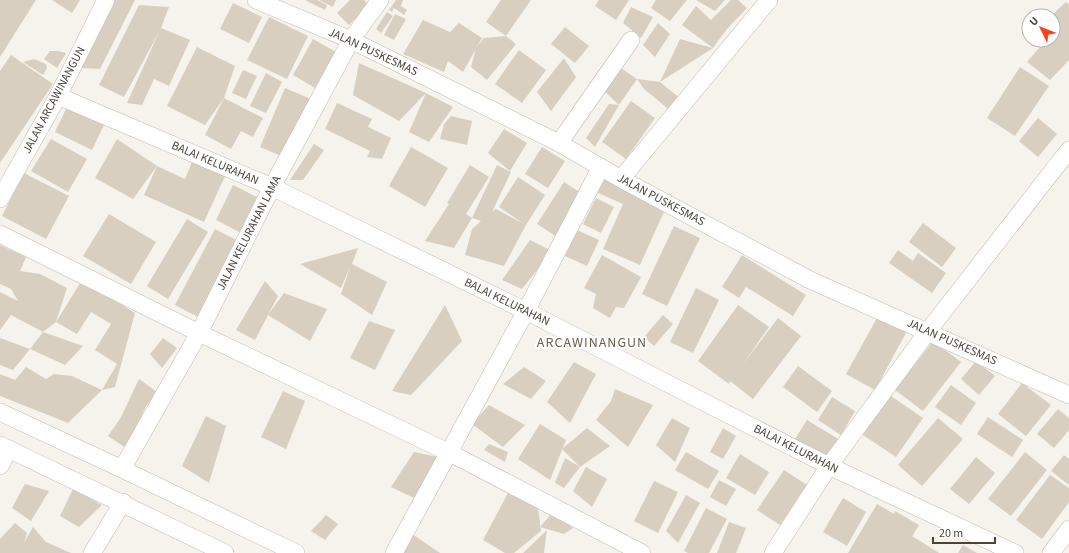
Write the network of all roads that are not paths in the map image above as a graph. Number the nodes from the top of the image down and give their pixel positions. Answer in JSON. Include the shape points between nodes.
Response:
{"nodes":[{"id":1,"x":106,"y":0,"type":"edge"},
{"id":2,"x":256,"y":0,"type":"edge"},
{"id":3,"x":380,"y":0,"type":"edge"},
{"id":4,"x":769,"y":0,"type":"edge"},
{"id":5,"x":351,"y":40,"type":"junction"},
{"id":6,"x":631,"y":40,"type":"dead end"},
{"id":7,"x":58,"y":96,"type":"junction"},
{"id":8,"x":559,"y":143,"type":"junction"},
{"id":9,"x":1069,"y":150,"type":"edge"},
{"id":10,"x":601,"y":168,"type":"junction"},
{"id":11,"x":621,"y":179,"type":"junction"},
{"id":12,"x":272,"y":187,"type":"junction"},
{"id":13,"x":0,"y":199,"type":"edge"},
{"id":14,"x":0,"y":234,"type":"edge"},
{"id":15,"x":526,"y":311,"type":"junction"},
{"id":16,"x":928,"y":332,"type":"junction"},
{"id":17,"x":199,"y":333,"type":"junction"},
{"id":18,"x":1069,"y":395,"type":"edge"},
{"id":19,"x":0,"y":412,"type":"edge"},
{"id":20,"x":5,"y":447,"type":"edge"},
{"id":21,"x":450,"y":453,"type":"junction"},
{"id":22,"x":0,"y":466,"type":"edge"},
{"id":23,"x":829,"y":466,"type":"junction"},
{"id":24,"x":122,"y":469,"type":"junction"},
{"id":25,"x":123,"y":502,"type":"junction"},
{"id":26,"x":1069,"y":528,"type":"edge"},
{"id":27,"x":624,"y":549,"type":"edge"},
{"id":28,"x":92,"y":553,"type":"edge"},
{"id":29,"x":225,"y":553,"type":"edge"},
{"id":30,"x":296,"y":553,"type":"edge"},
{"id":31,"x":394,"y":553,"type":"edge"},
{"id":32,"x":642,"y":553,"type":"edge"},
{"id":33,"x":773,"y":553,"type":"edge"},
{"id":34,"x":1015,"y":553,"type":"edge"},
{"id":35,"x":1051,"y":553,"type":"edge"}],
"edges":[{"from":1,"to":7,"type":"street","name":"JALAN ARCAWINANGUN"},
{"from":2,"to":5,"type":"street","name":"JALAN PUSKESMAS"},
{"from":3,"to":5,"type":"street","name":"JALAN KELURAHAN LAMA"},
{"from":4,"to":11,"type":"street"},
{"from":5,"to":8,"type":"street","name":"JALAN PUSKESMAS"},
{"from":5,"to":12,"type":"street","name":"JALAN KELURAHAN LAMA"},
{"from":6,"to":8,"type":"street"},
{"from":7,"to":12,"type":"street","name":"BALAI KELURAHAN"},
{"from":7,"to":13,"type":"street","name":"JALAN ARCAWINANGUN"},
{"from":8,"to":10,"type":"street","name":"JALAN PUSKESMAS"},
{"from":9,"to":16,"type":"street"},
{"from":10,"to":11,"type":"street","name":"JALAN PUSKESMAS"},
{"from":10,"to":15,"type":"street"},
{"from":11,"to":16,"type":"street","name":"JALAN PUSKESMAS","via":[[810,280]]},
{"from":12,"to":15,"type":"street","name":"BALAI KELURAHAN"},
{"from":12,"to":17,"type":"street","name":"JALAN KELURAHAN LAMA"},
{"from":14,"to":17,"type":"street"},
{"from":15,"to":21,"type":"street"},
{"from":15,"to":23,"type":"street","name":"BALAI KELURAHAN"},
{"from":16,"to":18,"type":"street","name":"JALAN PUSKESMAS"},
{"from":16,"to":23,"type":"street"},
{"from":17,"to":21,"type":"street"},
{"from":17,"to":24,"type":"street","name":"JALAN KELURAHAN LAMA"},
{"from":19,"to":24,"type":"street"},
{"from":20,"to":22,"type":"street"},
{"from":20,"to":25,"type":"street"},
{"from":21,"to":27,"type":"street"},
{"from":21,"to":31,"type":"street"},
{"from":23,"to":33,"type":"street"},
{"from":23,"to":34,"type":"street","name":"BALAI KELURAHAN"},
{"from":24,"to":30,"type":"street"},
{"from":25,"to":28,"type":"street"},
{"from":25,"to":29,"type":"street"},
{"from":26,"to":35,"type":"street"},
{"from":27,"to":32,"type":"street"}]}
